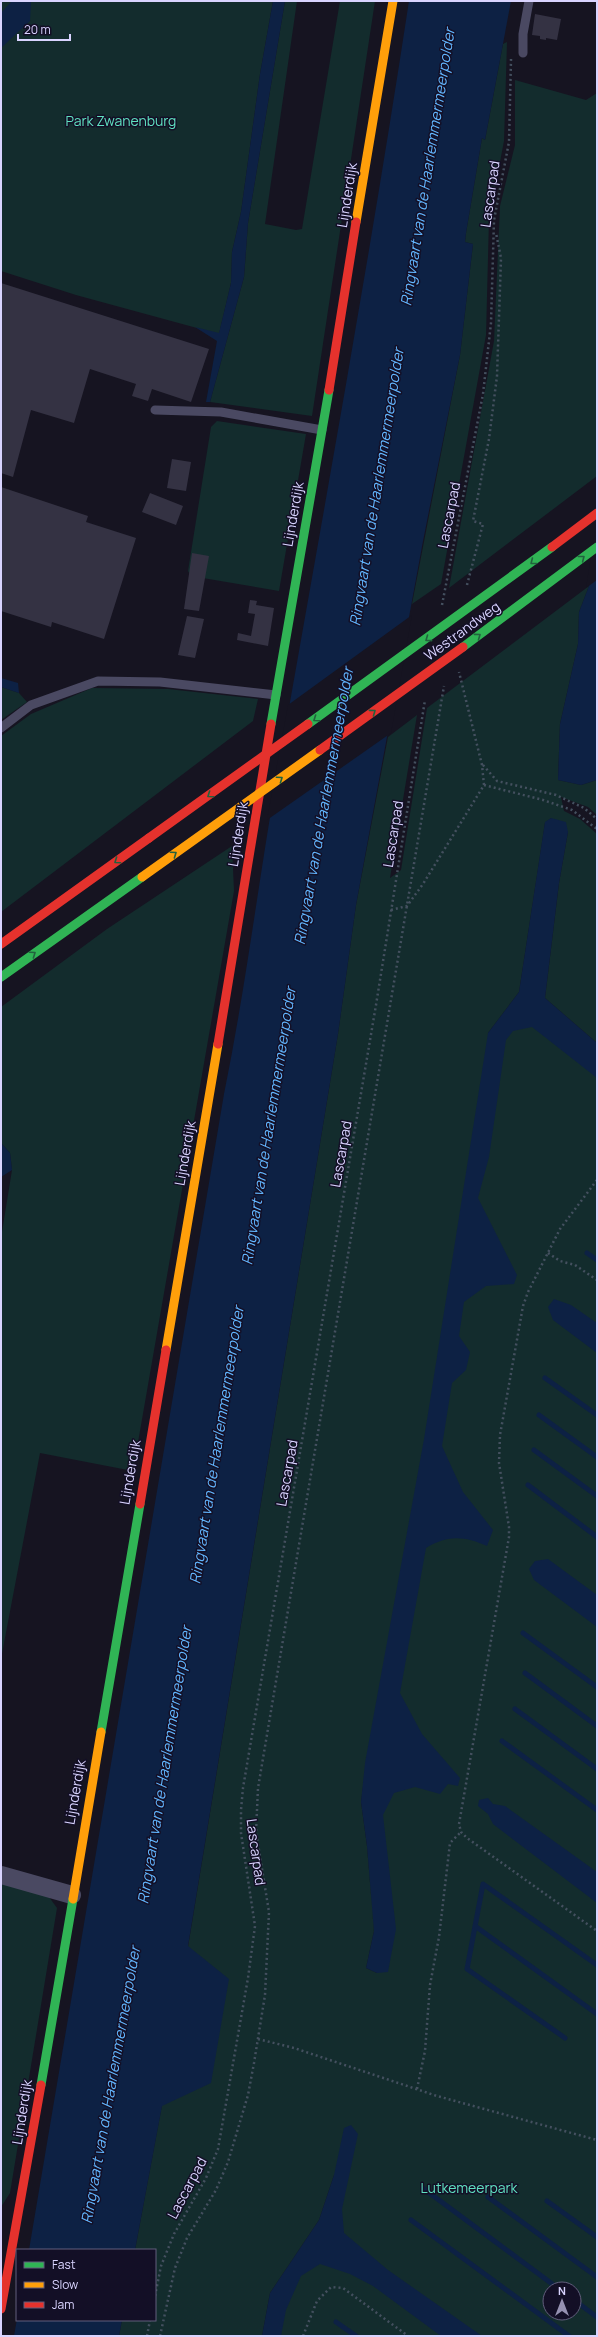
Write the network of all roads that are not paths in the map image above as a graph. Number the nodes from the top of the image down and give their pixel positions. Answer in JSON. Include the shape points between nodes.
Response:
{"nodes":[{"id":1,"x":393,"y":1,"type":"edge"},
{"id":2,"x":529,"y":1,"type":"edge"},
{"id":3,"x":523,"y":53,"type":"dead end"},
{"id":4,"x":155,"y":410,"type":"dead end"},
{"id":5,"x":322,"y":430,"type":"junction"},
{"id":6,"x":597,"y":513,"type":"edge"},
{"id":7,"x":597,"y":547,"type":"edge"},
{"id":8,"x":276,"y":695,"type":"junction"},
{"id":9,"x":1,"y":728,"type":"edge"},
{"id":10,"x":1,"y":944,"type":"edge"},
{"id":11,"x":1,"y":976,"type":"edge"},
{"id":12,"x":1,"y":1875,"type":"edge"},
{"id":13,"x":72,"y":1895,"type":"junction"},
{"id":14,"x":1,"y":2310,"type":"edge"}],
"edges":[{"from":1,"to":5,"type":"main road","name":"Lijnderdijk"},
{"from":2,"to":3,"type":"lane","via":[[523,34]]},
{"from":4,"to":5,"type":"lane","via":[[221,412]]},
{"from":5,"to":8,"type":"main road","name":"Lijnderdijk"},
{"from":6,"to":10,"type":"main road","name":"Westrandweg","one_way":true,"bridge":true,"via":[[348,697]]},
{"from":11,"to":7,"type":"main road","name":"Westrandweg","one_way":true,"bridge":true,"via":[[342,735]]},
{"from":8,"to":9,"type":"lane","via":[[160,682],[98,681],[32,705]]},
{"from":8,"to":13,"type":"main road","name":"Lijnderdijk"},
{"from":12,"to":13,"type":"street"},
{"from":13,"to":14,"type":"main road","name":"Lijnderdijk"}]}
